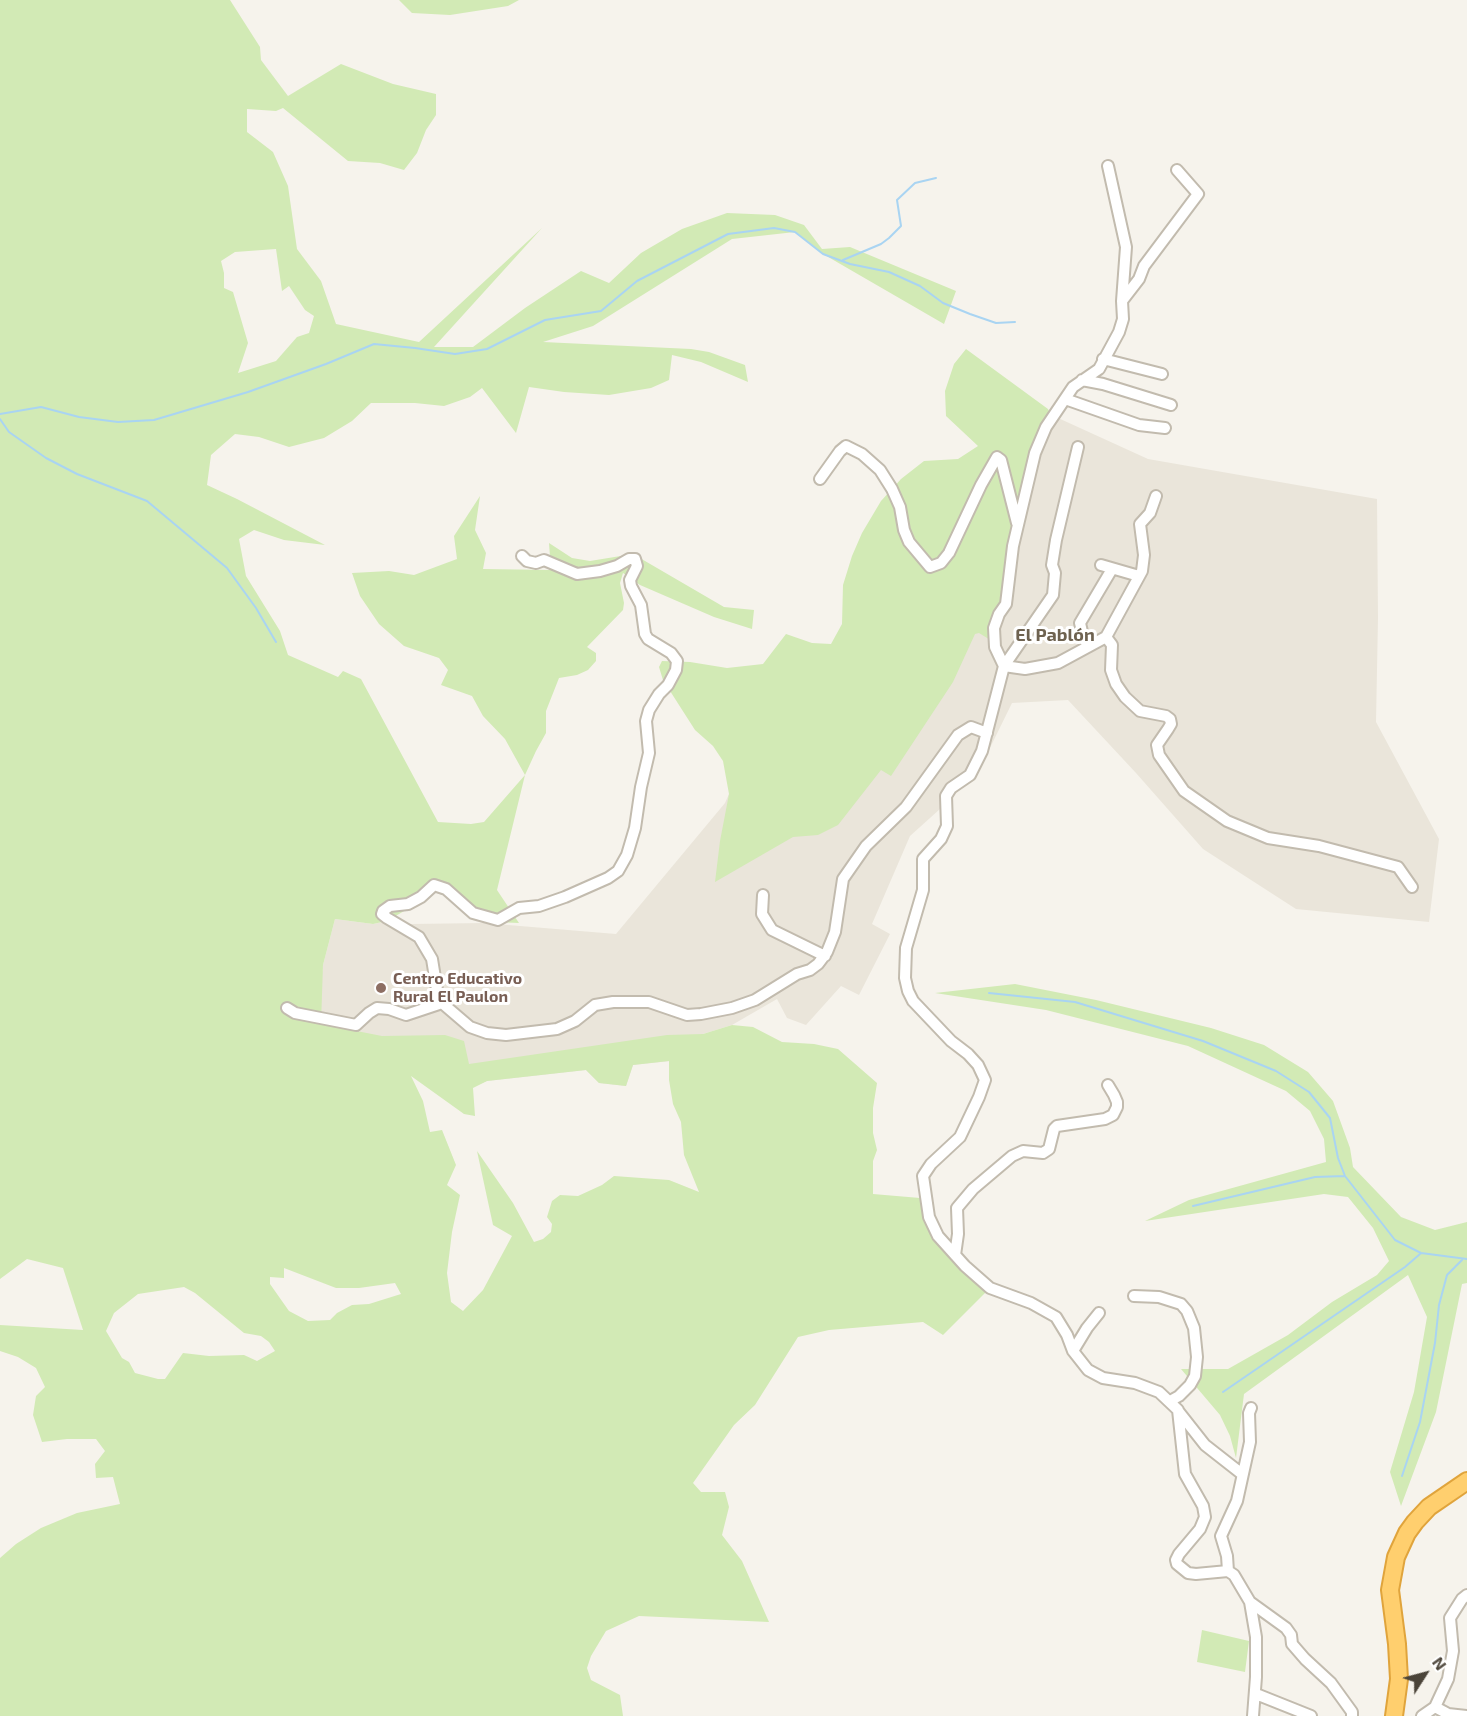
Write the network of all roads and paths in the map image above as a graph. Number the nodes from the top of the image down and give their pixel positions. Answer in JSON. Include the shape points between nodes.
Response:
{"nodes":[{"id":1,"x":1108,"y":166,"type":"dead end"},
{"id":2,"x":1178,"y":170,"type":"dead end"},
{"id":3,"x":1122,"y":301,"type":"junction"},
{"id":4,"x":1103,"y":359,"type":"junction"},
{"id":5,"x":1162,"y":374,"type":"dead end"},
{"id":6,"x":1082,"y":380,"type":"junction"},
{"id":7,"x":1065,"y":399,"type":"junction"},
{"id":8,"x":1171,"y":405,"type":"dead end"},
{"id":9,"x":1165,"y":428,"type":"dead end"},
{"id":10,"x":1078,"y":447,"type":"dead end"},
{"id":11,"x":820,"y":479,"type":"dead end"},
{"id":12,"x":1156,"y":496,"type":"dead end"},
{"id":13,"x":1017,"y":526,"type":"junction"},
{"id":14,"x":522,"y":556,"type":"dead end"},
{"id":15,"x":1101,"y":566,"type":"dead end"},
{"id":16,"x":1112,"y":569,"type":"junction"},
{"id":17,"x":1139,"y":576,"type":"junction"},
{"id":18,"x":1106,"y":637,"type":"junction"},
{"id":19,"x":1088,"y":647,"type":"junction"},
{"id":20,"x":1004,"y":666,"type":"junction"},
{"id":21,"x":987,"y":733,"type":"junction"},
{"id":22,"x":1412,"y":887,"type":"dead end"},
{"id":23,"x":763,"y":895,"type":"dead end"},
{"id":24,"x":825,"y":956,"type":"junction"},
{"id":25,"x":442,"y":1003,"type":"junction"},
{"id":26,"x":287,"y":1008,"type":"dead end"},
{"id":27,"x":1108,"y":1085,"type":"dead end"},
{"id":28,"x":955,"y":1255,"type":"junction"},
{"id":29,"x":1134,"y":1296,"type":"dead end"},
{"id":30,"x":1099,"y":1313,"type":"dead end"},
{"id":31,"x":1073,"y":1351,"type":"junction"},
{"id":32,"x":1170,"y":1401,"type":"junction"},
{"id":33,"x":1251,"y":1408,"type":"dead end"},
{"id":34,"x":1178,"y":1410,"type":"junction"},
{"id":35,"x":1467,"y":1466,"type":"edge"},
{"id":36,"x":1242,"y":1474,"type":"junction"},
{"id":37,"x":1467,"y":1481,"type":"edge"},
{"id":38,"x":1445,"y":1496,"type":"junction"},
{"id":39,"x":1228,"y":1571,"type":"junction"},
{"id":40,"x":1467,"y":1595,"type":"edge"},
{"id":41,"x":1250,"y":1602,"type":"junction"},
{"id":42,"x":1256,"y":1694,"type":"junction"},
{"id":43,"x":1435,"y":1707,"type":"junction"},
{"id":44,"x":1253,"y":1716,"type":"edge"},
{"id":45,"x":1311,"y":1716,"type":"edge"},
{"id":46,"x":1352,"y":1716,"type":"edge"},
{"id":47,"x":1394,"y":1716,"type":"edge"},
{"id":48,"x":1422,"y":1716,"type":"edge"},
{"id":49,"x":1467,"y":1716,"type":"edge"}],
"edges":[{"from":1,"to":3,"type":"street","via":[[1126,247]]},
{"from":2,"to":3,"type":"street","via":[[1198,194]]},
{"from":3,"to":4,"type":"street","via":[[1119,332]]},
{"from":4,"to":5,"type":"street"},
{"from":4,"to":6,"type":"street","via":[[1099,369]]},
{"from":6,"to":7,"type":"street"},
{"from":6,"to":8,"type":"street"},
{"from":7,"to":9,"type":"street","via":[[1140,425]]},
{"from":7,"to":13,"type":"street","via":[[1046,427],[1035,453]]},
{"from":10,"to":20,"type":"street","via":[[1056,540],[1053,595]]},
{"from":11,"to":13,"type":"street","via":[[846,446],[862,454],[892,489],[912,548],[930,567],[941,563],[949,553],[981,485],[999,457]]},
{"from":12,"to":17,"type":"street","via":[[1150,513],[1140,524],[1144,561]]},
{"from":13,"to":20,"type":"street","via":[[1006,604],[994,628],[995,647]]},
{"from":14,"to":25,"type":"street","via":[[527,561],[544,560],[577,574],[635,559],[637,566],[630,580],[641,605],[645,634],[671,653],[677,660],[676,670],[649,710],[649,753],[635,828],[618,871],[566,897],[519,908],[498,920],[473,913],[446,889],[434,885],[408,904],[383,911],[387,918],[419,937],[432,959]]},
{"from":15,"to":16,"type":"street"},
{"from":16,"to":17,"type":"street"},
{"from":16,"to":19,"type":"street","via":[[1080,623]]},
{"from":17,"to":18,"type":"street"},
{"from":18,"to":19,"type":"street"},
{"from":18,"to":22,"type":"street","via":[[1112,645],[1111,670],[1125,697],[1140,711],[1170,719],[1171,724],[1157,745],[1159,755],[1184,791],[1227,821],[1268,838],[1318,846],[1398,867]]},
{"from":19,"to":20,"type":"street","via":[[1058,663],[1025,669]]},
{"from":20,"to":21,"type":"street"},
{"from":21,"to":24,"type":"street","via":[[970,727],[958,735],[906,807],[875,836],[849,869],[841,888],[835,932]]},
{"from":21,"to":28,"type":"street","via":[[970,775],[946,796],[947,826],[942,839],[923,859],[923,890],[905,964],[913,1001],[968,1053],[985,1080],[960,1137],[923,1176],[929,1216],[938,1236]]},
{"from":23,"to":24,"type":"street","via":[[762,914],[772,930]]},
{"from":24,"to":25,"type":"street","via":[[810,970],[755,1000],[701,1014],[687,1015],[649,1002],[602,1003],[557,1029],[506,1035],[470,1027]]},
{"from":25,"to":26,"type":"street","via":[[406,1015],[377,1008],[356,1025]]},
{"from":27,"to":28,"type":"street","via":[[1117,1102],[1113,1115],[1057,1126],[1049,1149],[1012,1156],[973,1189],[957,1208]]},
{"from":28,"to":31,"type":"street","via":[[990,1287],[1031,1302],[1056,1317]]},
{"from":29,"to":32,"type":"street","via":[[1159,1297],[1181,1304],[1194,1328],[1195,1376]]},
{"from":30,"to":31,"type":"street"},
{"from":31,"to":32,"type":"street","via":[[1088,1370],[1103,1378],[1135,1383]]},
{"from":32,"to":34,"type":"street"},
{"from":33,"to":36,"type":"street","via":[[1250,1442]]},
{"from":34,"to":36,"type":"street","via":[[1205,1445]]},
{"from":34,"to":39,"type":"street","via":[[1185,1474],[1205,1517],[1179,1554],[1177,1564],[1188,1573]]},
{"from":35,"to":38,"type":"highway"},
{"from":36,"to":39,"type":"street","via":[[1237,1501],[1221,1536]]},
{"from":37,"to":38,"type":"highway"},
{"from":38,"to":47,"type":"highway","via":[[1407,1533],[1392,1571],[1390,1590],[1399,1679]]},
{"from":39,"to":41,"type":"street"},
{"from":40,"to":43,"type":"street","via":[[1450,1618],[1450,1669]]},
{"from":41,"to":42,"type":"street","via":[[1256,1637]]},
{"from":41,"to":46,"type":"street","via":[[1286,1628],[1293,1644],[1330,1683]]},
{"from":42,"to":44,"type":"street"},
{"from":42,"to":45,"type":"street"},
{"from":43,"to":48,"type":"street"},
{"from":43,"to":49,"type":"street","via":[[1448,1714]]}]}
